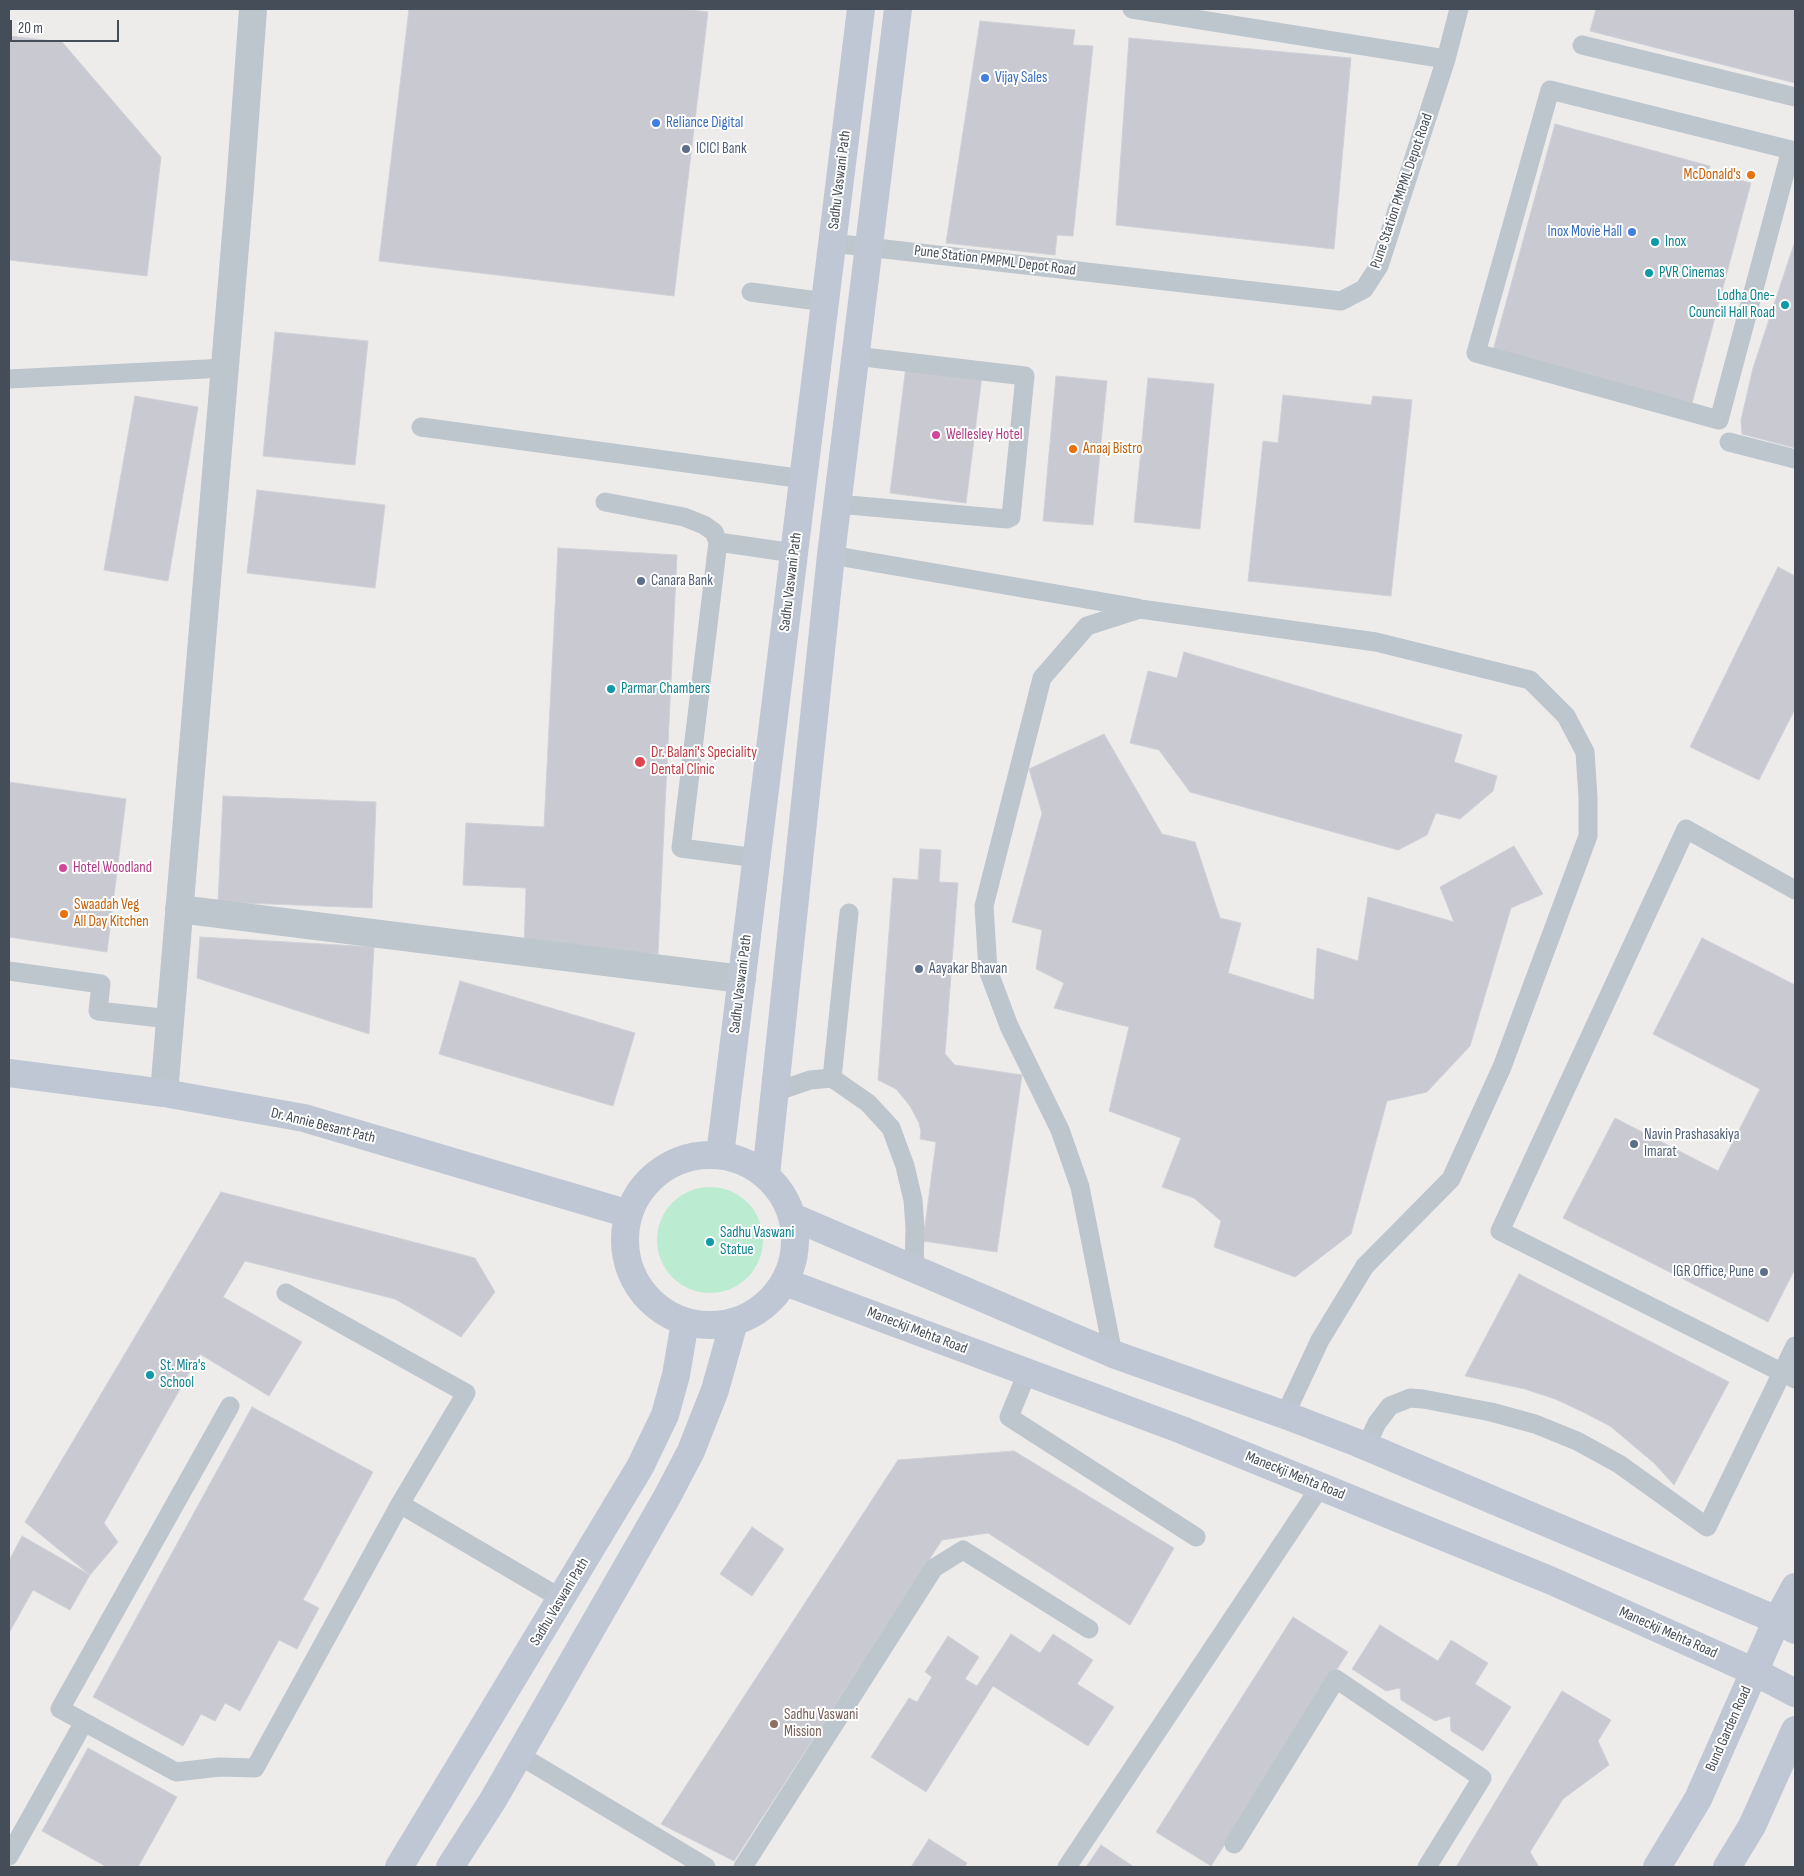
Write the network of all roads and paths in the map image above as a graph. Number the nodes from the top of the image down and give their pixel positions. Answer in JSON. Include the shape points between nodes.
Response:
{"nodes":[{"id":1,"x":253,"y":9,"type":"edge"},
{"id":2,"x":862,"y":9,"type":"edge"},
{"id":3,"x":898,"y":9,"type":"edge"},
{"id":4,"x":1132,"y":9,"type":"edge"},
{"id":5,"x":1459,"y":9,"type":"edge"},
{"id":6,"x":1582,"y":45,"type":"dead end"},
{"id":7,"x":1446,"y":59,"type":"junction"},
{"id":8,"x":1795,"y":97,"type":"edge"},
{"id":9,"x":1793,"y":151,"type":"edge"},
{"id":10,"x":832,"y":243,"type":"junction"},
{"id":11,"x":869,"y":247,"type":"junction"},
{"id":12,"x":751,"y":292,"type":"dead end"},
{"id":13,"x":825,"y":302,"type":"junction"},
{"id":14,"x":855,"y":356,"type":"junction"},
{"id":15,"x":225,"y":368,"type":"junction"},
{"id":16,"x":9,"y":379,"type":"edge"},
{"id":17,"x":421,"y":428,"type":"dead end"},
{"id":18,"x":1729,"y":442,"type":"dead end"},
{"id":19,"x":1795,"y":459,"type":"edge"},
{"id":20,"x":804,"y":479,"type":"junction"},
{"id":21,"x":605,"y":502,"type":"dead end"},
{"id":22,"x":837,"y":504,"type":"junction"},
{"id":23,"x":718,"y":542,"type":"junction"},
{"id":24,"x":794,"y":553,"type":"junction"},
{"id":25,"x":831,"y":555,"type":"junction"},
{"id":26,"x":1140,"y":608,"type":"junction"},
{"id":27,"x":756,"y":858,"type":"junction"},
{"id":28,"x":1795,"y":890,"type":"edge"},
{"id":29,"x":179,"y":909,"type":"junction"},
{"id":30,"x":849,"y":913,"type":"dead end"},
{"id":31,"x":9,"y":971,"type":"edge"},
{"id":32,"x":742,"y":979,"type":"junction"},
{"id":33,"x":170,"y":1019,"type":"junction"},
{"id":34,"x":9,"y":1074,"type":"edge"},
{"id":35,"x":832,"y":1078,"type":"junction"},
{"id":36,"x":774,"y":1092,"type":"junction"},
{"id":37,"x":164,"y":1093,"type":"junction"},
{"id":38,"x":720,"y":1155,"type":"junction"},
{"id":39,"x":766,"y":1175,"type":"junction"},
{"id":40,"x":629,"y":1214,"type":"junction"},
{"id":41,"x":793,"y":1217,"type":"junction"},
{"id":42,"x":914,"y":1269,"type":"junction"},
{"id":43,"x":785,"y":1282,"type":"junction"},
{"id":44,"x":286,"y":1293,"type":"dead end"},
{"id":45,"x":685,"y":1322,"type":"junction"},
{"id":46,"x":734,"y":1322,"type":"junction"},
{"id":47,"x":1795,"y":1346,"type":"edge"},
{"id":48,"x":1113,"y":1354,"type":"junction"},
{"id":49,"x":1027,"y":1373,"type":"junction"},
{"id":50,"x":1789,"y":1376,"type":"edge"},
{"id":51,"x":230,"y":1406,"type":"dead end"},
{"id":52,"x":1285,"y":1414,"type":"junction"},
{"id":53,"x":1366,"y":1446,"type":"junction"},
{"id":54,"x":1320,"y":1487,"type":"junction"},
{"id":55,"x":400,"y":1504,"type":"junction"},
{"id":56,"x":1196,"y":1537,"type":"dead end"},
{"id":57,"x":1795,"y":1587,"type":"edge"},
{"id":58,"x":562,"y":1599,"type":"junction"},
{"id":59,"x":1786,"y":1625,"type":"edge"},
{"id":60,"x":1089,"y":1629,"type":"dead end"},
{"id":61,"x":1754,"y":1672,"type":"junction"},
{"id":62,"x":1795,"y":1693,"type":"edge"},
{"id":63,"x":84,"y":1722,"type":"junction"},
{"id":64,"x":1795,"y":1730,"type":"edge"},
{"id":65,"x":519,"y":1755,"type":"junction"},
{"id":66,"x":1234,"y":1844,"type":"dead end"},
{"id":67,"x":9,"y":1856,"type":"edge"},
{"id":68,"x":399,"y":1867,"type":"edge"},
{"id":69,"x":450,"y":1867,"type":"edge"},
{"id":70,"x":706,"y":1867,"type":"edge"},
{"id":71,"x":744,"y":1867,"type":"edge"},
{"id":72,"x":1067,"y":1867,"type":"edge"},
{"id":73,"x":1428,"y":1867,"type":"edge"},
{"id":74,"x":1657,"y":1867,"type":"edge"},
{"id":75,"x":1727,"y":1867,"type":"edge"}],
"edges":[{"from":1,"to":15,"type":"street"},
{"from":2,"to":10,"type":"main road","name":"Sadhu Vaswani Path"},
{"from":3,"to":11,"type":"main road"},
{"from":4,"to":7,"type":"lane"},
{"from":5,"to":7,"type":"lane","name":"Pune Station PMPML Depot Road"},
{"from":6,"to":8,"type":"lane"},
{"from":7,"to":11,"type":"lane","name":"Pune Station PMPML Depot Road","via":[[1379,266],[1364,289],[1340,301]]},
{"from":9,"to":9,"type":"lane","via":[[1550,90],[1476,353],[1719,420]]},
{"from":10,"to":11,"type":"lane","name":"Pune Station PMPML Depot Road"},
{"from":10,"to":13,"type":"main road","name":"Sadhu Vaswani Path"},
{"from":11,"to":14,"type":"main road"},
{"from":12,"to":13,"type":"lane"},
{"from":13,"to":20,"type":"main road","name":"Sadhu Vaswani Path"},
{"from":14,"to":22,"type":"main road"},
{"from":14,"to":22,"type":"lane","via":[[1025,376],[1011,517]]},
{"from":15,"to":16,"type":"lane"},
{"from":15,"to":29,"type":"street"},
{"from":17,"to":20,"type":"lane"},
{"from":18,"to":19,"type":"lane"},
{"from":20,"to":24,"type":"main road","name":"Sadhu Vaswani Path"},
{"from":21,"to":23,"type":"lane","via":[[704,524],[714,532]]},
{"from":22,"to":25,"type":"main road"},
{"from":23,"to":24,"type":"lane"},
{"from":23,"to":27,"type":"lane","via":[[680,848]]},
{"from":24,"to":27,"type":"main road","name":"Sadhu Vaswani Path"},
{"from":25,"to":26,"type":"lane"},
{"from":25,"to":36,"type":"main road"},
{"from":26,"to":48,"type":"lane","via":[[1087,626],[1042,678],[984,906],[988,970],[1009,1026],[1060,1130],[1080,1187]]},
{"from":26,"to":52,"type":"lane","via":[[1376,642],[1530,680],[1566,716],[1585,752],[1588,836],[1498,1075],[1451,1179],[1365,1266],[1320,1340]]},
{"from":27,"to":32,"type":"main road","name":"Sadhu Vaswani Path"},
{"from":28,"to":50,"type":"lane","via":[[1686,829],[1500,1230]]},
{"from":29,"to":32,"type":"street"},
{"from":29,"to":33,"type":"street"},
{"from":30,"to":35,"type":"lane"},
{"from":31,"to":33,"type":"lane","via":[[101,984],[98,1011]]},
{"from":32,"to":38,"type":"main road","name":"Sadhu Vaswani Path"},
{"from":33,"to":37,"type":"street"},
{"from":34,"to":37,"type":"main road","name":"Dr. Annie Besant Path"},
{"from":35,"to":36,"type":"lane","via":[[810,1080]]},
{"from":35,"to":42,"type":"lane","via":[[868,1103],[891,1128],[913,1200]]},
{"from":36,"to":39,"type":"main road"},
{"from":37,"to":40,"type":"main road","name":"Dr. Annie Besant Path","via":[[304,1118]]},
{"from":38,"to":39,"type":"main road","via":[[737,1159]]},
{"from":38,"to":40,"type":"main road","via":[[687,1158],[657,1173],[635,1198]]},
{"from":39,"to":41,"type":"main road","via":[[778,1187]]},
{"from":40,"to":45,"type":"main road","via":[[625,1247],[634,1279],[655,1305]]},
{"from":41,"to":42,"type":"main road"},
{"from":41,"to":43,"type":"main road","via":[[796,1250]]},
{"from":42,"to":48,"type":"main road"},
{"from":43,"to":46,"type":"main road","via":[[764,1307]]},
{"from":43,"to":49,"type":"main road","name":"Maneckji Mehta Road"},
{"from":44,"to":55,"type":"lane","via":[[466,1393]]},
{"from":45,"to":46,"type":"main road","via":[[718,1325]]},
{"from":45,"to":58,"type":"main road","name":"Sadhu Vaswani Path","via":[[676,1375],[664,1415],[640,1467]]},
{"from":46,"to":65,"type":"main road","via":[[715,1390],[691,1451]]},
{"from":47,"to":50,"type":"lane"},
{"from":48,"to":52,"type":"main road"},
{"from":49,"to":54,"type":"main road","name":"Maneckji Mehta Road","via":[[1182,1430]]},
{"from":49,"to":56,"type":"lane","via":[[1009,1416]]},
{"from":50,"to":53,"type":"lane","via":[[1707,1527],[1619,1464],[1535,1424],[1491,1412],[1410,1398],[1390,1406]]},
{"from":51,"to":63,"type":"lane","via":[[60,1709]]},
{"from":52,"to":53,"type":"main road"},
{"from":53,"to":59,"type":"main road"},
{"from":54,"to":61,"type":"main road","name":"Maneckji Mehta Road","via":[[1552,1581]]},
{"from":54,"to":72,"type":"lane"},
{"from":55,"to":58,"type":"lane"},
{"from":55,"to":63,"type":"lane","via":[[255,1768],[220,1767],[176,1772]]},
{"from":57,"to":59,"type":"main road","name":"Bund Garden Road"},
{"from":58,"to":68,"type":"main road","name":"Sadhu Vaswani Path"},
{"from":59,"to":61,"type":"main road","name":"Bund Garden Road"},
{"from":60,"to":71,"type":"lane","via":[[963,1550],[934,1568]]},
{"from":61,"to":62,"type":"main road","name":"Maneckji Mehta Road"},
{"from":61,"to":74,"type":"main road","name":"Bund Garden Road","via":[[1698,1799]]},
{"from":63,"to":67,"type":"lane"},
{"from":64,"to":75,"type":"main road","via":[[1752,1826]]},
{"from":65,"to":69,"type":"main road"},
{"from":65,"to":70,"type":"lane"},
{"from":66,"to":73,"type":"lane","via":[[1336,1679],[1482,1778]]}]}
